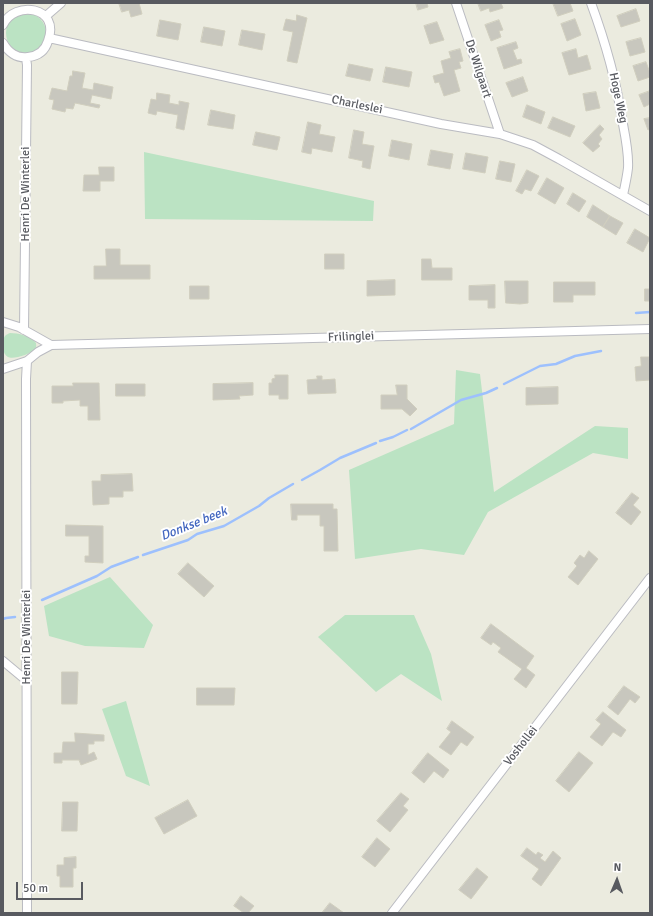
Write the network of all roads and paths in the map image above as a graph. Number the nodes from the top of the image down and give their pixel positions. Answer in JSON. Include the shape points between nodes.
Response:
{"nodes":[{"id":1,"x":62,"y":3,"type":"edge"},
{"id":2,"x":456,"y":3,"type":"edge"},
{"id":3,"x":591,"y":3,"type":"edge"},
{"id":4,"x":46,"y":16,"type":"junction"},
{"id":5,"x":3,"y":25,"type":"edge"},
{"id":6,"x":50,"y":38,"type":"junction"},
{"id":7,"x":4,"y":48,"type":"edge"},
{"id":8,"x":26,"y":58,"type":"junction"},
{"id":9,"x":500,"y":134,"type":"junction"},
{"id":10,"x":623,"y":195,"type":"junction"},
{"id":11,"x":650,"y":211,"type":"edge"},
{"id":12,"x":5,"y":324,"type":"edge"},
{"id":13,"x":650,"y":329,"type":"edge"},
{"id":14,"x":24,"y":330,"type":"junction"},
{"id":15,"x":51,"y":345,"type":"junction"},
{"id":16,"x":3,"y":361,"type":"edge"},
{"id":17,"x":27,"y":361,"type":"junction"},
{"id":18,"x":15,"y":365,"type":"junction"},
{"id":19,"x":3,"y":369,"type":"edge"},
{"id":20,"x":650,"y":578,"type":"edge"},
{"id":21,"x":3,"y":661,"type":"edge"},
{"id":22,"x":27,"y":681,"type":"junction"},
{"id":23,"x":27,"y":913,"type":"edge"},
{"id":24,"x":392,"y":913,"type":"edge"}],
"edges":[{"from":1,"to":4,"type":"street"},
{"from":2,"to":9,"type":"street","name":"De Wilgaart"},
{"from":3,"to":10,"type":"street","name":"Hoge Weg","via":[[610,59],[626,136],[628,168]]},
{"from":4,"to":5,"type":"street","via":[[41,11],[22,8],[12,13]]},
{"from":4,"to":6,"type":"street","via":[[51,27]]},
{"from":6,"to":8,"type":"street","via":[[42,52]]},
{"from":6,"to":9,"type":"street","name":"Charleslei","via":[[441,124]]},
{"from":7,"to":8,"type":"street","via":[[11,54]]},
{"from":8,"to":14,"type":"street","name":"Henri De Winterlei"},
{"from":9,"to":10,"type":"street","name":"Charleslei","via":[[533,145]]},
{"from":10,"to":11,"type":"street","name":"Charleslei"},
{"from":12,"to":14,"type":"street"},
{"from":13,"to":15,"type":"street","name":"Frilinglei"},
{"from":14,"to":15,"type":"street"},
{"from":15,"to":17,"type":"street","name":"Frilinglei"},
{"from":16,"to":18,"type":"street"},
{"from":17,"to":18,"type":"street","name":"Frilinglei"},
{"from":17,"to":22,"type":"street","name":"Henri De Winterlei"},
{"from":18,"to":19,"type":"street","name":"Frilinglei"},
{"from":20,"to":24,"type":"street","name":"Voshollei"},
{"from":21,"to":22,"type":"street"},
{"from":22,"to":23,"type":"street","name":"Henri De Winterlei"}]}
